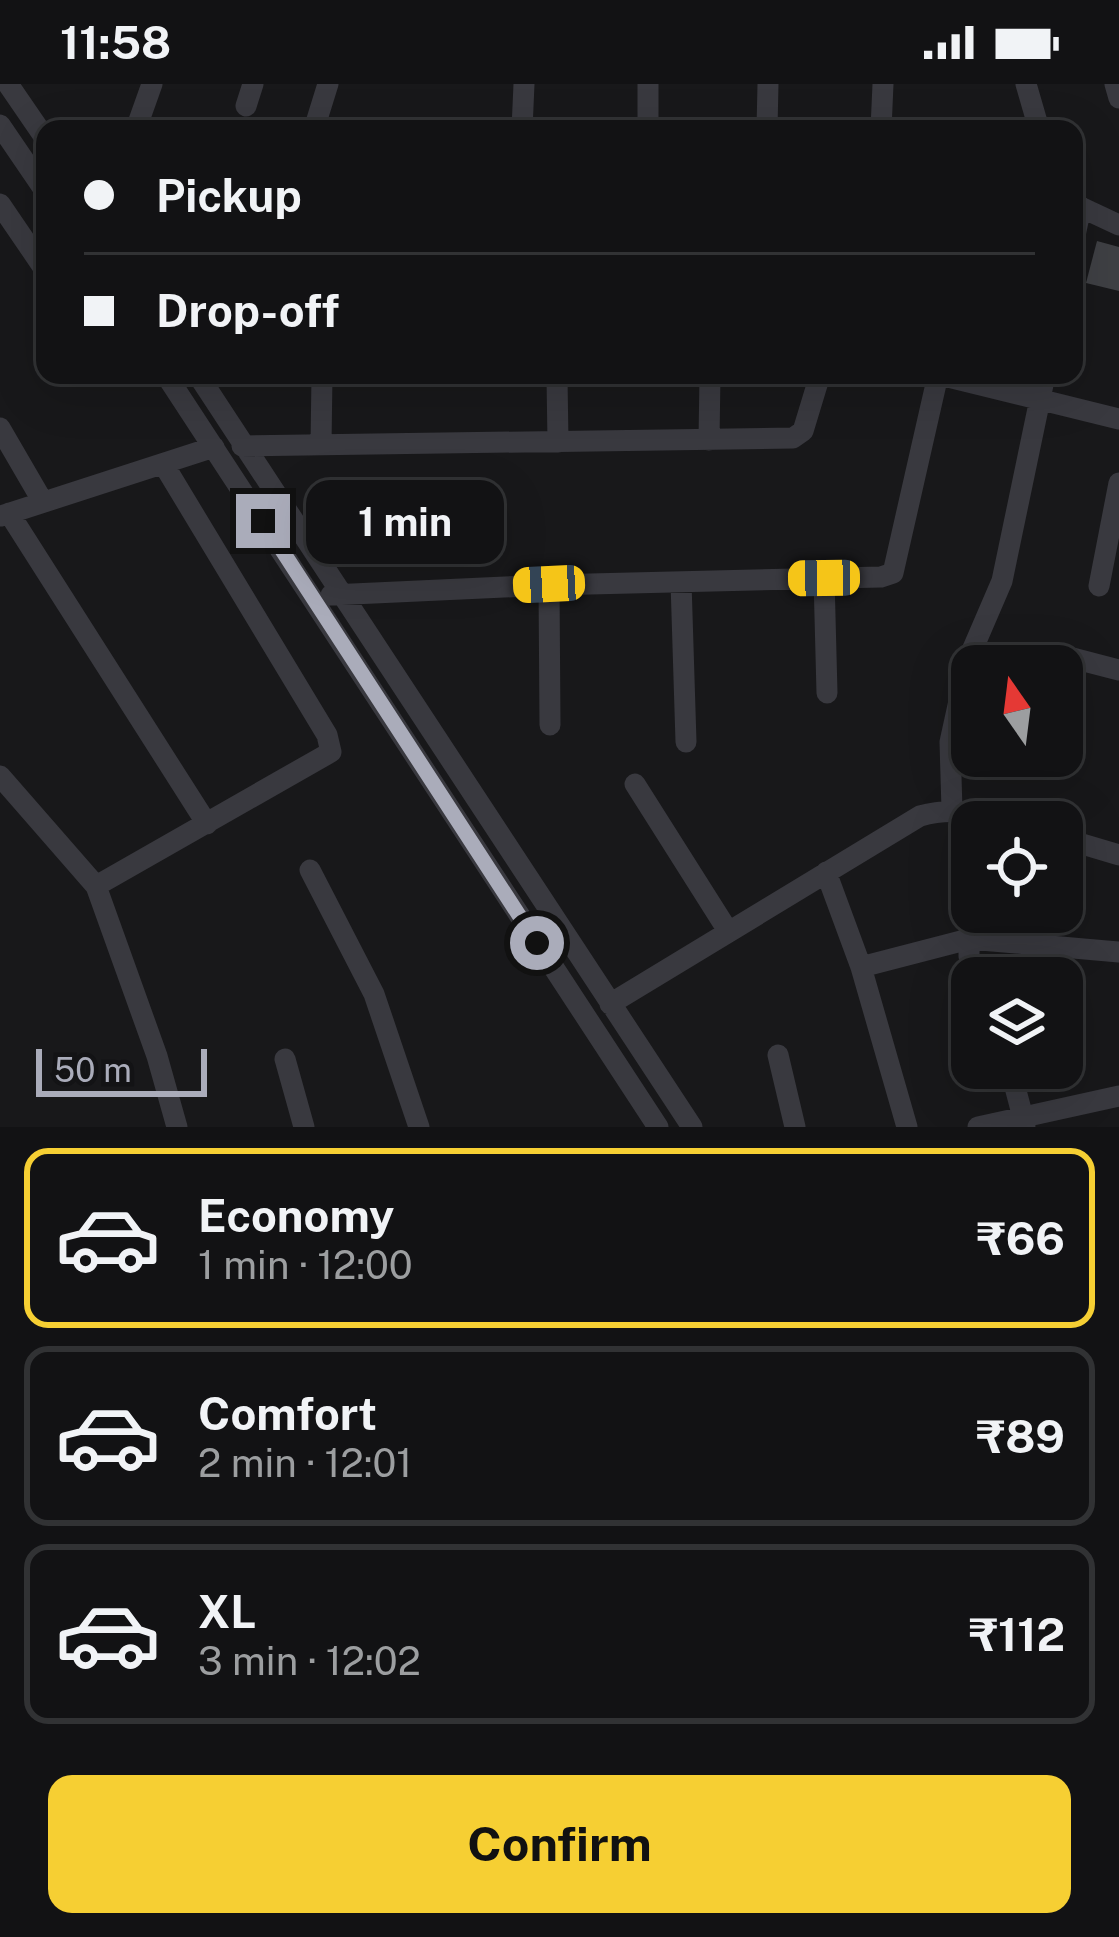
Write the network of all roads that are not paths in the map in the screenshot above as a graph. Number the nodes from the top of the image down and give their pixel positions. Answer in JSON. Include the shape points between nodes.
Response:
{"nodes":[{"id":1,"x":8,"y":84,"type":"edge"},
{"id":2,"x":152,"y":84,"type":"edge"},
{"id":3,"x":328,"y":84,"type":"edge"},
{"id":4,"x":524,"y":84,"type":"edge"},
{"id":5,"x":648,"y":84,"type":"edge"},
{"id":6,"x":768,"y":84,"type":"edge"},
{"id":7,"x":883,"y":84,"type":"edge"},
{"id":8,"x":1026,"y":84,"type":"edge"},
{"id":9,"x":1115,"y":84,"type":"edge"},
{"id":10,"x":25,"y":94,"type":"edge"},
{"id":11,"x":1119,"y":98,"type":"edge"},
{"id":12,"x":139,"y":120,"type":"edge"},
{"id":13,"x":317,"y":120,"type":"edge"},
{"id":14,"x":522,"y":120,"type":"edge"},
{"id":15,"x":648,"y":120,"type":"edge"},
{"id":16,"x":767,"y":120,"type":"edge"},
{"id":17,"x":881,"y":120,"type":"edge"},
{"id":18,"x":1036,"y":120,"type":"edge"},
{"id":19,"x":0,"y":124,"type":"edge"},
{"id":20,"x":10,"y":160,"type":"edge"},
{"id":21,"x":36,"y":183,"type":"edge"},
{"id":22,"x":0,"y":204,"type":"edge"},
{"id":23,"x":36,"y":257,"type":"edge"},
{"id":24,"x":172,"y":384,"type":"edge"},
{"id":25,"x":204,"y":384,"type":"edge"},
{"id":26,"x":322,"y":384,"type":"edge"},
{"id":27,"x":556,"y":384,"type":"edge"},
{"id":28,"x":710,"y":384,"type":"edge"},
{"id":29,"x":817,"y":384,"type":"edge"},
{"id":30,"x":937,"y":384,"type":"edge"},
{"id":31,"x":975,"y":384,"type":"edge"},
{"id":32,"x":1043,"y":384,"type":"edge"},
{"id":33,"x":1040,"y":400,"type":"junction"},
{"id":34,"x":1119,"y":418,"type":"edge"},
{"id":35,"x":0,"y":428,"type":"edge"},
{"id":36,"x":709,"y":440,"type":"junction"},
{"id":37,"x":558,"y":442,"type":"junction"},
{"id":38,"x":321,"y":445,"type":"junction"},
{"id":39,"x":242,"y":446,"type":"junction"},
{"id":40,"x":214,"y":447,"type":"junction"},
{"id":41,"x":164,"y":465,"type":"junction"},
{"id":42,"x":1119,"y":483,"type":"edge"},
{"id":43,"x":43,"y":502,"type":"junction"},
{"id":44,"x":5,"y":514,"type":"edge"},
{"id":45,"x":824,"y":578,"type":"junction"},
{"id":46,"x":681,"y":582,"type":"junction"},
{"id":47,"x":549,"y":584,"type":"junction"},
{"id":48,"x":1099,"y":586,"type":"dead end"},
{"id":49,"x":343,"y":594,"type":"junction"},
{"id":50,"x":312,"y":596,"type":"junction"},
{"id":51,"x":1083,"y":661,"type":"edge"},
{"id":52,"x":1119,"y":670,"type":"edge"},
{"id":53,"x":827,"y":693,"type":"dead end"},
{"id":54,"x":550,"y":725,"type":"dead end"},
{"id":55,"x":686,"y":742,"type":"dead end"},
{"id":56,"x":0,"y":776,"type":"edge"},
{"id":57,"x":635,"y":784,"type":"dead end"},
{"id":58,"x":960,"y":801,"type":"edge"},
{"id":59,"x":951,"y":811,"type":"edge"},
{"id":60,"x":207,"y":824,"type":"junction"},
{"id":61,"x":1083,"y":845,"type":"edge"},
{"id":62,"x":1119,"y":856,"type":"edge"},
{"id":63,"x":310,"y":870,"type":"dead end"},
{"id":64,"x":826,"y":872,"type":"junction"},
{"id":65,"x":96,"y":886,"type":"junction"},
{"id":66,"x":728,"y":931,"type":"junction"},
{"id":67,"x":969,"y":933,"type":"edge"},
{"id":68,"x":969,"y":939,"type":"junction"},
{"id":69,"x":1119,"y":952,"type":"edge"},
{"id":70,"x":972,"y":957,"type":"edge"},
{"id":71,"x":861,"y":967,"type":"junction"},
{"id":72,"x":610,"y":1004,"type":"junction"},
{"id":73,"x":778,"y":1055,"type":"dead end"},
{"id":74,"x":285,"y":1058,"type":"dead end"},
{"id":75,"x":1015,"y":1089,"type":"edge"},
{"id":76,"x":1119,"y":1096,"type":"edge"},
{"id":77,"x":1024,"y":1122,"type":"edge"},
{"id":78,"x":177,"y":1127,"type":"edge"},
{"id":79,"x":304,"y":1127,"type":"edge"},
{"id":80,"x":419,"y":1127,"type":"edge"},
{"id":81,"x":658,"y":1127,"type":"edge"},
{"id":82,"x":692,"y":1127,"type":"edge"},
{"id":83,"x":795,"y":1127,"type":"edge"},
{"id":84,"x":907,"y":1127,"type":"edge"},
{"id":85,"x":978,"y":1127,"type":"edge"}],
"edges":[{"from":1,"to":10,"type":"street"},
{"from":2,"to":12,"type":"street"},
{"from":3,"to":13,"type":"street"},
{"from":4,"to":14,"type":"street"},
{"from":5,"to":15,"type":"street"},
{"from":6,"to":16,"type":"street"},
{"from":7,"to":17,"type":"street"},
{"from":8,"to":18,"type":"street"},
{"from":9,"to":11,"type":"street"},
{"from":19,"to":20,"type":"street"},
{"from":20,"to":21,"type":"street"},
{"from":22,"to":23,"type":"street"},
{"from":24,"to":40,"type":"street"},
{"from":25,"to":39,"type":"street"},
{"from":26,"to":38,"type":"street"},
{"from":27,"to":37,"type":"street"},
{"from":28,"to":36,"type":"street"},
{"from":29,"to":36,"type":"street","via":[[793,438]]},
{"from":30,"to":45,"type":"street","via":[[893,573]]},
{"from":31,"to":33,"type":"street"},
{"from":32,"to":33,"type":"street"},
{"from":33,"to":34,"type":"street"},
{"from":33,"to":58,"type":"street","via":[[1002,581],[968,660],[950,742]]},
{"from":35,"to":43,"type":"street"},
{"from":36,"to":37,"type":"street"},
{"from":37,"to":38,"type":"street"},
{"from":38,"to":39,"type":"street"},
{"from":39,"to":49,"type":"street"},
{"from":40,"to":41,"type":"street"},
{"from":40,"to":50,"type":"street"},
{"from":41,"to":43,"type":"street"},
{"from":41,"to":60,"type":"street","via":[[332,744],[322,759]]},
{"from":42,"to":48,"type":"street"},
{"from":43,"to":44,"type":"street"},
{"from":44,"to":60,"type":"street"},
{"from":45,"to":46,"type":"street"},
{"from":45,"to":53,"type":"street"},
{"from":46,"to":47,"type":"street"},
{"from":46,"to":55,"type":"street"},
{"from":47,"to":49,"type":"street"},
{"from":47,"to":54,"type":"street"},
{"from":49,"to":50,"type":"street"},
{"from":49,"to":72,"type":"street"},
{"from":50,"to":81,"type":"street"},
{"from":51,"to":52,"type":"street"},
{"from":56,"to":65,"type":"street"},
{"from":57,"to":66,"type":"street"},
{"from":59,"to":64,"type":"street","via":[[920,816]]},
{"from":60,"to":65,"type":"street"},
{"from":61,"to":62,"type":"street"},
{"from":63,"to":80,"type":"street","via":[[374,994]]},
{"from":64,"to":66,"type":"street"},
{"from":64,"to":71,"type":"street"},
{"from":65,"to":78,"type":"street"},
{"from":66,"to":72,"type":"street"},
{"from":67,"to":68,"type":"street"},
{"from":68,"to":69,"type":"street"},
{"from":68,"to":70,"type":"street"},
{"from":68,"to":71,"type":"street"},
{"from":71,"to":84,"type":"street"},
{"from":72,"to":82,"type":"street"},
{"from":73,"to":83,"type":"street"},
{"from":74,"to":79,"type":"street"},
{"from":75,"to":77,"type":"street"},
{"from":76,"to":77,"type":"street"},
{"from":77,"to":85,"type":"street"}]}
